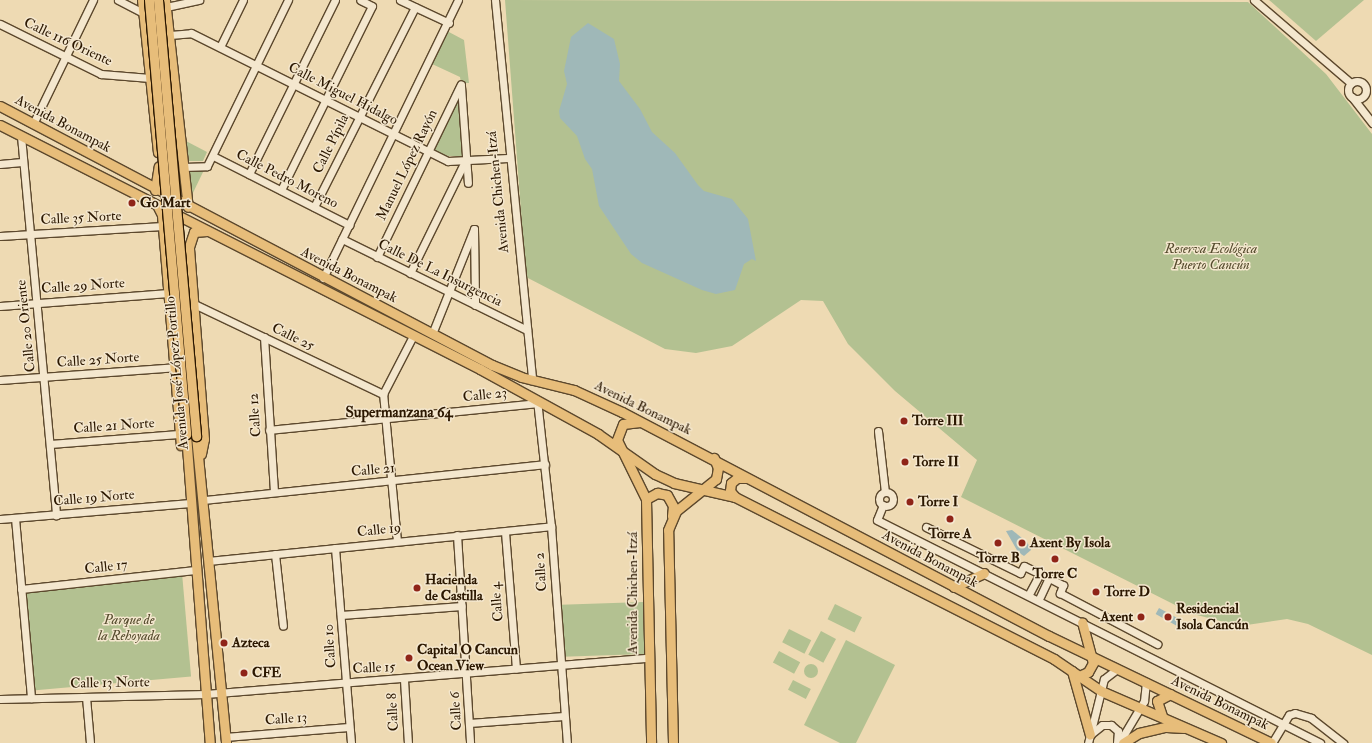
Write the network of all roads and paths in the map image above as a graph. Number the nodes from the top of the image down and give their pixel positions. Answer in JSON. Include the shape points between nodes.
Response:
{"nodes":[{"id":1,"x":93,"y":0,"type":"edge"},
{"id":2,"x":118,"y":0,"type":"edge"},
{"id":3,"x":142,"y":0,"type":"edge"},
{"id":4,"x":149,"y":0,"type":"edge"},
{"id":5,"x":158,"y":0,"type":"edge"},
{"id":6,"x":199,"y":0,"type":"edge"},
{"id":7,"x":243,"y":0,"type":"edge"},
{"id":8,"x":288,"y":0,"type":"edge"},
{"id":9,"x":334,"y":0,"type":"edge"},
{"id":10,"x":360,"y":0,"type":"edge"},
{"id":11,"x":400,"y":0,"type":"edge"},
{"id":12,"x":458,"y":0,"type":"edge"},
{"id":13,"x":495,"y":0,"type":"edge"},
{"id":14,"x":1254,"y":0,"type":"edge"},
{"id":15,"x":166,"y":4,"type":"edge"},
{"id":16,"x":415,"y":7,"type":"junction"},
{"id":17,"x":142,"y":12,"type":"junction"},
{"id":18,"x":450,"y":23,"type":"junction"},
{"id":19,"x":0,"y":24,"type":"edge"},
{"id":20,"x":170,"y":35,"type":"junction"},
{"id":21,"x":220,"y":47,"type":"junction"},
{"id":22,"x":65,"y":57,"type":"junction"},
{"id":23,"x":256,"y":65,"type":"junction"},
{"id":24,"x":150,"y":78,"type":"junction"},
{"id":25,"x":293,"y":83,"type":"junction"},
{"id":26,"x":1351,"y":83,"type":"junction"},
{"id":27,"x":1366,"y":88,"type":"junction"},
{"id":28,"x":1372,"y":96,"type":"edge"},
{"id":29,"x":1352,"y":97,"type":"junction"},
{"id":30,"x":325,"y":100,"type":"junction"},
{"id":31,"x":0,"y":106,"type":"edge"},
{"id":32,"x":359,"y":117,"type":"junction"},
{"id":33,"x":1372,"y":123,"type":"edge"},
{"id":34,"x":32,"y":124,"type":"junction"},
{"id":35,"x":0,"y":125,"type":"edge"},
{"id":36,"x":393,"y":135,"type":"junction"},
{"id":37,"x":21,"y":136,"type":"junction"},
{"id":38,"x":68,"y":144,"type":"junction"},
{"id":39,"x":427,"y":152,"type":"junction"},
{"id":40,"x":62,"y":156,"type":"junction"},
{"id":41,"x":213,"y":156,"type":"junction"},
{"id":42,"x":508,"y":158,"type":"junction"},
{"id":43,"x":465,"y":161,"type":"junction"},
{"id":44,"x":22,"y":162,"type":"junction"},
{"id":45,"x":0,"y":164,"type":"edge"},
{"id":46,"x":159,"y":165,"type":"junction"},
{"id":47,"x":183,"y":166,"type":"junction"},
{"id":48,"x":249,"y":174,"type":"junction"},
{"id":49,"x":468,"y":183,"type":"dead end"},
{"id":50,"x":155,"y":190,"type":"junction"},
{"id":51,"x":281,"y":190,"type":"junction"},
{"id":52,"x":156,"y":204,"type":"junction"},
{"id":53,"x":188,"y":207,"type":"junction"},
{"id":54,"x":314,"y":207,"type":"junction"},
{"id":55,"x":349,"y":225,"type":"junction"},
{"id":56,"x":163,"y":226,"type":"junction"},
{"id":57,"x":209,"y":231,"type":"junction"},
{"id":58,"x":28,"y":234,"type":"junction"},
{"id":59,"x":0,"y":236,"type":"edge"},
{"id":60,"x":342,"y":239,"type":"junction"},
{"id":61,"x":189,"y":247,"type":"junction"},
{"id":62,"x":164,"y":248,"type":"junction"},
{"id":63,"x":377,"y":257,"type":"junction"},
{"id":64,"x":410,"y":273,"type":"junction"},
{"id":65,"x":323,"y":278,"type":"junction"},
{"id":66,"x":168,"y":293,"type":"junction"},
{"id":67,"x":450,"y":294,"type":"junction"},
{"id":68,"x":38,"y":303,"type":"junction"},
{"id":69,"x":192,"y":303,"type":"junction"},
{"id":70,"x":475,"y":305,"type":"junction"},
{"id":71,"x":0,"y":306,"type":"edge"},
{"id":72,"x":527,"y":330,"type":"junction"},
{"id":73,"x":432,"y":334,"type":"junction"},
{"id":74,"x":413,"y":336,"type":"junction"},
{"id":75,"x":264,"y":337,"type":"junction"},
{"id":76,"x":174,"y":367,"type":"junction"},
{"id":77,"x":44,"y":377,"type":"junction"},
{"id":78,"x":0,"y":380,"type":"edge"},
{"id":79,"x":532,"y":380,"type":"junction"},
{"id":80,"x":383,"y":394,"type":"junction"},
{"id":81,"x":538,"y":402,"type":"junction"},
{"id":82,"x":386,"y":419,"type":"junction"},
{"id":83,"x":646,"y":425,"type":"junction"},
{"id":84,"x":269,"y":430,"type":"junction"},
{"id":85,"x":878,"y":431,"type":"dead end"},
{"id":86,"x":183,"y":434,"type":"junction"},
{"id":87,"x":50,"y":444,"type":"junction"},
{"id":88,"x":620,"y":450,"type":"junction"},
{"id":89,"x":713,"y":457,"type":"junction"},
{"id":90,"x":200,"y":459,"type":"junction"},
{"id":91,"x":545,"y":464,"type":"junction"},
{"id":92,"x":746,"y":478,"type":"junction"},
{"id":93,"x":392,"y":481,"type":"junction"},
{"id":94,"x":703,"y":491,"type":"junction"},
{"id":95,"x":274,"y":492,"type":"junction"},
{"id":96,"x":735,"y":497,"type":"junction"},
{"id":97,"x":646,"y":499,"type":"junction"},
{"id":98,"x":204,"y":500,"type":"junction"},
{"id":99,"x":190,"y":503,"type":"junction"},
{"id":100,"x":56,"y":515,"type":"junction"},
{"id":101,"x":15,"y":518,"type":"junction"},
{"id":102,"x":0,"y":519,"type":"edge"},
{"id":103,"x":671,"y":520,"type":"junction"},
{"id":104,"x":551,"y":526,"type":"junction"},
{"id":105,"x":926,"y":527,"type":"dead end"},
{"id":106,"x":505,"y":532,"type":"junction"},
{"id":107,"x":457,"y":535,"type":"junction"},
{"id":108,"x":397,"y":541,"type":"junction"},
{"id":109,"x":335,"y":548,"type":"junction"},
{"id":110,"x":275,"y":554,"type":"junction"},
{"id":111,"x":209,"y":561,"type":"junction"},
{"id":112,"x":195,"y":570,"type":"junction"},
{"id":113,"x":984,"y":573,"type":"junction"},
{"id":114,"x":1040,"y":573,"type":"junction"},
{"id":115,"x":1049,"y":578,"type":"junction"},
{"id":116,"x":954,"y":587,"type":"junction"},
{"id":117,"x":21,"y":589,"type":"junction"},
{"id":118,"x":1029,"y":594,"type":"junction"},
{"id":119,"x":1039,"y":599,"type":"junction"},
{"id":120,"x":462,"y":606,"type":"junction"},
{"id":121,"x":341,"y":615,"type":"junction"},
{"id":122,"x":1082,"y":622,"type":"junction"},
{"id":123,"x":283,"y":626,"type":"dead end"},
{"id":124,"x":1157,"y":644,"type":"dead end"},
{"id":125,"x":1091,"y":655,"type":"junction"},
{"id":126,"x":648,"y":658,"type":"junction"},
{"id":127,"x":560,"y":664,"type":"junction"},
{"id":128,"x":516,"y":669,"type":"junction"},
{"id":129,"x":1117,"y":669,"type":"junction"},
{"id":130,"x":1076,"y":673,"type":"junction"},
{"id":131,"x":467,"y":674,"type":"junction"},
{"id":132,"x":404,"y":680,"type":"junction"},
{"id":133,"x":346,"y":682,"type":"junction"},
{"id":134,"x":1146,"y":682,"type":"junction"},
{"id":135,"x":1101,"y":691,"type":"junction"},
{"id":136,"x":220,"y":692,"type":"junction"},
{"id":137,"x":206,"y":694,"type":"junction"},
{"id":138,"x":1170,"y":694,"type":"junction"},
{"id":139,"x":86,"y":696,"type":"junction"},
{"id":140,"x":31,"y":698,"type":"junction"},
{"id":141,"x":0,"y":699,"type":"edge"},
{"id":142,"x":1140,"y":709,"type":"junction"},
{"id":143,"x":564,"y":716,"type":"junction"},
{"id":144,"x":1162,"y":716,"type":"junction"},
{"id":145,"x":469,"y":723,"type":"junction"},
{"id":146,"x":1283,"y":724,"type":"junction"},
{"id":147,"x":349,"y":727,"type":"junction"},
{"id":148,"x":1191,"y":729,"type":"junction"},
{"id":149,"x":1089,"y":739,"type":"edge"},
{"id":150,"x":226,"y":740,"type":"edge"},
{"id":151,"x":90,"y":743,"type":"edge"},
{"id":152,"x":210,"y":743,"type":"edge"},
{"id":153,"x":351,"y":743,"type":"edge"},
{"id":154,"x":408,"y":743,"type":"edge"},
{"id":155,"x":470,"y":743,"type":"edge"},
{"id":156,"x":566,"y":743,"type":"edge"},
{"id":157,"x":651,"y":743,"type":"edge"},
{"id":158,"x":673,"y":743,"type":"edge"},
{"id":159,"x":1118,"y":743,"type":"edge"},
{"id":160,"x":1123,"y":743,"type":"edge"},
{"id":161,"x":1221,"y":743,"type":"edge"},
{"id":162,"x":1271,"y":743,"type":"edge"},
{"id":163,"x":1320,"y":743,"type":"edge"},
{"id":164,"x":1343,"y":743,"type":"edge"}],
"edges":[{"from":1,"to":22,"type":"street"},
{"from":2,"to":17,"type":"street"},
{"from":3,"to":17,"type":"main road"},
{"from":4,"to":86,"type":"main road","name":"Avenida José López Portillo","bridge":true},
{"from":5,"to":90,"type":"main road","name":"Avenida José López Portillo","bridge":true},
{"from":6,"to":15,"type":"street"},
{"from":7,"to":21,"type":"street"},
{"from":8,"to":23,"type":"street"},
{"from":9,"to":25,"type":"street"},
{"from":10,"to":30,"type":"street","via":[[372,6]]},
{"from":11,"to":16,"type":"street"},
{"from":12,"to":18,"type":"street"},
{"from":13,"to":42,"type":"street","name":"Avenida Chichen-Itzá"},
{"from":14,"to":26,"type":"street"},
{"from":15,"to":20,"type":"main road"},
{"from":16,"to":18,"type":"street"},
{"from":16,"to":32,"type":"street","name":"Calle Pípila"},
{"from":17,"to":24,"type":"main road"},
{"from":18,"to":36,"type":"street"},
{"from":19,"to":22,"type":"street","name":"Calle 116 Oriente"},
{"from":20,"to":21,"type":"street","name":"Calle Miguel Hidalgo","via":[[191,33]]},
{"from":20,"to":47,"type":"main road"},
{"from":21,"to":23,"type":"street","name":"Calle Miguel Hidalgo"},
{"from":22,"to":24,"type":"street","name":"Calle 116 Oriente","via":[[111,77]]},
{"from":22,"to":34,"type":"street"},
{"from":23,"to":25,"type":"street","name":"Calle Miguel Hidalgo"},
{"from":23,"to":41,"type":"street"},
{"from":24,"to":46,"type":"main road"},
{"from":25,"to":30,"type":"street","name":"Calle Miguel Hidalgo"},
{"from":25,"to":48,"type":"street"},
{"from":26,"to":27,"type":"street","via":[[1360,81]]},
{"from":26,"to":29,"type":"street","via":[[1348,90]]},
{"from":27,"to":28,"type":"street"},
{"from":27,"to":29,"type":"street","via":[[1364,96]]},
{"from":29,"to":33,"type":"street"},
{"from":30,"to":32,"type":"street","name":"Calle Miguel Hidalgo"},
{"from":30,"to":51,"type":"street"},
{"from":31,"to":34,"type":"main road","name":"Avenida Bonampak"},
{"from":32,"to":36,"type":"street","name":"Calle Miguel Hidalgo"},
{"from":32,"to":54,"type":"street","name":"Calle Pípila"},
{"from":34,"to":38,"type":"main road","name":"Avenida Bonampak"},
{"from":35,"to":37,"type":"main road","name":"Avenida Bonampak"},
{"from":36,"to":39,"type":"street","name":"Calle Miguel Hidalgo"},
{"from":36,"to":55,"type":"street"},
{"from":37,"to":40,"type":"main road","name":"Avenida Bonampak"},
{"from":37,"to":44,"type":"street","name":"Calle 20 Oriente"},
{"from":38,"to":40,"type":"main road"},
{"from":38,"to":50,"type":"main road","name":"Avenida Bonampak"},
{"from":39,"to":43,"type":"street","name":"Calle Miguel Hidalgo","via":[[448,161]]},
{"from":39,"to":43,"type":"street","name":"Manuel López Rayón","via":[[461,84]]},
{"from":39,"to":63,"type":"street","name":"Manuel López Rayón"},
{"from":40,"to":52,"type":"main road","name":"Avenida Bonampak"},
{"from":41,"to":47,"type":"street","via":[[207,166]]},
{"from":41,"to":48,"type":"street","name":"Calle Pedro Moreno"},
{"from":42,"to":43,"type":"street","name":"Calle Miguel Hidalgo"},
{"from":42,"to":72,"type":"street","name":"Avenida Chichen-Itzá"},
{"from":43,"to":49,"type":"street"},
{"from":43,"to":64,"type":"street"},
{"from":44,"to":45,"type":"street"},
{"from":44,"to":58,"type":"street","name":"Calle 20 Oriente"},
{"from":46,"to":47,"type":"main road","via":[[171,173]]},
{"from":46,"to":50,"type":"main road"},
{"from":47,"to":53,"type":"main road"},
{"from":48,"to":51,"type":"street","name":"Calle Pedro Moreno"},
{"from":50,"to":53,"type":"main road","name":"Avenida Bonampak"},
{"from":51,"to":54,"type":"street","name":"Calle Pedro Moreno"},
{"from":52,"to":56,"type":"main road"},
{"from":52,"to":57,"type":"main road","name":"Avenida Bonampak"},
{"from":53,"to":65,"type":"main road","name":"Avenida Bonampak"},
{"from":54,"to":55,"type":"street","name":"Calle Pedro Moreno"},
{"from":55,"to":60,"type":"street"},
{"from":56,"to":58,"type":"street","name":"Calle 35 Norte"},
{"from":56,"to":62,"type":"main road"},
{"from":57,"to":61,"type":"main road","via":[[194,232]]},
{"from":57,"to":74,"type":"main road","name":"Avenida Bonampak"},
{"from":58,"to":59,"type":"street","name":"Calle 35 Norte"},
{"from":58,"to":68,"type":"street","name":"Calle 20 Oriente"},
{"from":60,"to":63,"type":"street","name":"Calle De La Insurgencia"},
{"from":60,"to":65,"type":"street"},
{"from":61,"to":62,"type":"main road","via":[[183,238],[176,236]]},
{"from":61,"to":69,"type":"main road"},
{"from":62,"to":66,"type":"main road"},
{"from":63,"to":64,"type":"street","name":"Calle De La Insurgencia"},
{"from":64,"to":67,"type":"street","name":"Calle De La Insurgencia"},
{"from":65,"to":73,"type":"main road","name":"Avenida Bonampak"},
{"from":66,"to":68,"type":"street","name":"Calle 29 Norte"},
{"from":66,"to":76,"type":"main road"},
{"from":67,"to":70,"type":"street","name":"Calle De La Insurgencia"},
{"from":67,"to":70,"type":"street","via":[[476,229]]},
{"from":67,"to":73,"type":"street"},
{"from":68,"to":71,"type":"street","name":"Calle 29 Norte"},
{"from":68,"to":77,"type":"street","name":"Calle 20 Oriente"},
{"from":69,"to":75,"type":"street","name":"Calle 25"},
{"from":69,"to":90,"type":"main road","via":[[204,439]]},
{"from":70,"to":72,"type":"street","name":"Calle De La Insurgencia"},
{"from":72,"to":79,"type":"street","name":"Avenida Chichen-Itzá"},
{"from":73,"to":79,"type":"main road","name":"Avenida Bonampak"},
{"from":74,"to":80,"type":"street"},
{"from":74,"to":81,"type":"main road","name":"Avenida Bonampak"},
{"from":75,"to":80,"type":"street","name":"Calle 25"},
{"from":75,"to":84,"type":"street","name":"Calle 12"},
{"from":76,"to":77,"type":"street","name":"Calle 25 Norte"},
{"from":76,"to":86,"type":"main road"},
{"from":77,"to":78,"type":"street","name":"Calle 25 Norte"},
{"from":77,"to":87,"type":"street","name":"Calle 20 Oriente"},
{"from":79,"to":83,"type":"main road","name":"Avenida Bonampak","via":[[574,390]]},
{"from":80,"to":82,"type":"street"},
{"from":81,"to":82,"type":"street","name":"Calle 23"},
{"from":81,"to":88,"type":"main road","name":"Avenida Bonampak"},
{"from":81,"to":91,"type":"street","name":"Calle 2"},
{"from":82,"to":84,"type":"street","name":"Calle 23"},
{"from":82,"to":93,"type":"street"},
{"from":83,"to":88,"type":"main road","via":[[632,421],[623,424],[617,434]]},
{"from":83,"to":89,"type":"main road","name":"Avenida Bonampak"},
{"from":84,"to":95,"type":"street","name":"Calle 12"},
{"from":85,"to":113,"type":"street","via":[[884,492],[879,498],[883,505],[877,520]]},
{"from":86,"to":87,"type":"street","name":"Calle 21 Norte"},
{"from":86,"to":99,"type":"main road","name":"Avenida José López Portillo"},
{"from":87,"to":100,"type":"street","name":"Calle 20 Oriente"},
{"from":88,"to":94,"type":"main road","name":"Avenida Bonampak","via":[[655,474]]},
{"from":88,"to":97,"type":"main road","name":"Avenida Chichen-Itzá"},
{"from":89,"to":92,"type":"main road","name":"Avenida Bonampak"},
{"from":89,"to":94,"type":"main road","via":[[718,475]]},
{"from":90,"to":98,"type":"main road","name":"Avenida José López Portillo"},
{"from":91,"to":93,"type":"street","name":"Calle 21"},
{"from":91,"to":104,"type":"street","name":"Calle 2"},
{"from":92,"to":96,"type":"main road","via":[[737,478],[731,483],[730,491]]},
{"from":92,"to":116,"type":"main road","name":"Avenida Bonampak"},
{"from":93,"to":95,"type":"street","name":"Calle 21"},
{"from":93,"to":108,"type":"street"},
{"from":94,"to":96,"type":"main road","name":"Avenida Bonampak"},
{"from":94,"to":103,"type":"main road","via":[[685,502]]},
{"from":95,"to":98,"type":"street","name":"Calle 21"},
{"from":96,"to":130,"type":"main road","name":"Avenida Bonampak","via":[[1054,659]]},
{"from":97,"to":103,"type":"main road","via":[[660,493],[671,498]]},
{"from":97,"to":126,"type":"main road","name":"Avenida Chichen-Itzá"},
{"from":98,"to":111,"type":"main road","name":"Avenida José López Portillo"},
{"from":99,"to":100,"type":"street","name":"Calle 19 Norte"},
{"from":99,"to":112,"type":"main road","name":"Avenida José López Portillo"},
{"from":100,"to":101,"type":"street","name":"Calle 19 Norte"},
{"from":101,"to":102,"type":"street","name":"Calle 19 Norte"},
{"from":101,"to":117,"type":"street"},
{"from":103,"to":158,"type":"main road","via":[[668,530]]},
{"from":104,"to":106,"type":"street","name":"Calle 19"},
{"from":104,"to":127,"type":"street","name":"Calle 2"},
{"from":105,"to":114,"type":"street","via":[[1020,573],[1024,566]]},
{"from":106,"to":107,"type":"street","name":"Calle 19"},
{"from":106,"to":128,"type":"street","name":"Calle 4"},
{"from":107,"to":108,"type":"street","name":"Calle 19"},
{"from":107,"to":120,"type":"street","name":"Calle 6"},
{"from":108,"to":109,"type":"street","name":"Calle 19"},
{"from":109,"to":110,"type":"street","name":"Calle 19"},
{"from":109,"to":121,"type":"street","name":"Calle 10"},
{"from":110,"to":111,"type":"street","name":"Calle 19"},
{"from":110,"to":123,"type":"street"},
{"from":111,"to":136,"type":"main road","name":"Avenida José López Portillo"},
{"from":112,"to":117,"type":"street","name":"Calle 17"},
{"from":112,"to":137,"type":"main road","name":"Avenida José López Portillo"},
{"from":113,"to":116,"type":"main road"},
{"from":113,"to":118,"type":"street"},
{"from":114,"to":115,"type":"street"},
{"from":114,"to":118,"type":"street"},
{"from":115,"to":119,"type":"street"},
{"from":115,"to":124,"type":"street","via":[[1063,585],[1060,593]]},
{"from":116,"to":125,"type":"main road","name":"Avenida Bonampak"},
{"from":117,"to":140,"type":"street"},
{"from":118,"to":119,"type":"street"},
{"from":119,"to":122,"type":"street"},
{"from":120,"to":121,"type":"street"},
{"from":120,"to":131,"type":"street","name":"Calle 6"},
{"from":121,"to":133,"type":"street","name":"Calle 10"},
{"from":122,"to":125,"type":"main road"},
{"from":122,"to":146,"type":"street"},
{"from":125,"to":129,"type":"main road","name":"Avenida Bonampak"},
{"from":125,"to":130,"type":"main road","via":[[1091,668]]},
{"from":126,"to":127,"type":"street","name":"Calle 15"},
{"from":126,"to":157,"type":"main road","name":"Avenida Chichen-Itzá"},
{"from":127,"to":128,"type":"street","name":"Calle 15"},
{"from":127,"to":143,"type":"street","name":"Calle 2"},
{"from":128,"to":131,"type":"street","name":"Calle 15"},
{"from":129,"to":134,"type":"main road","name":"Avenida Bonampak"},
{"from":129,"to":135,"type":"street","via":[[1106,676]]},
{"from":130,"to":135,"type":"main road","name":"Avenida Bonampak"},
{"from":130,"to":149,"type":"main road"},
{"from":131,"to":132,"type":"street","name":"Calle 15"},
{"from":131,"to":145,"type":"street","name":"Calle 6"},
{"from":132,"to":133,"type":"street","name":"Calle 15"},
{"from":132,"to":154,"type":"street","name":"Calle 8"},
{"from":133,"to":136,"type":"street","name":"Calle 15"},
{"from":133,"to":147,"type":"street","name":"Calle 10"},
{"from":134,"to":138,"type":"main road","name":"Avenida Bonampak"},
{"from":134,"to":142,"type":"street","via":[[1146,693]]},
{"from":135,"to":142,"type":"main road","name":"Avenida Bonampak"},
{"from":135,"to":149,"type":"street"},
{"from":136,"to":137,"type":"street","name":"Calle 13 Norte"},
{"from":136,"to":150,"type":"main road","name":"Avenida José López Portillo"},
{"from":137,"to":139,"type":"street","name":"Calle 13 Norte"},
{"from":137,"to":152,"type":"main road","name":"Avenida José López Portillo"},
{"from":138,"to":144,"type":"main road","via":[[1157,702]]},
{"from":138,"to":162,"type":"main road","name":"Avenida Bonampak"},
{"from":139,"to":140,"type":"street","name":"Calle 13 Norte"},
{"from":139,"to":151,"type":"street"},
{"from":140,"to":141,"type":"street","name":"Calle 13 Norte"},
{"from":142,"to":144,"type":"main road","name":"Avenida Bonampak"},
{"from":142,"to":159,"type":"street"},
{"from":143,"to":145,"type":"street"},
{"from":143,"to":156,"type":"street","name":"Calle 2"},
{"from":144,"to":148,"type":"main road","name":"Avenida Bonampak"},
{"from":145,"to":155,"type":"street","name":"Calle 6"},
{"from":146,"to":162,"type":"street"},
{"from":146,"to":163,"type":"street"},
{"from":146,"to":164,"type":"street","via":[[1289,715],[1303,714]]},
{"from":147,"to":150,"type":"street","name":"Calle 13"},
{"from":147,"to":153,"type":"street","name":"Calle 10"},
{"from":148,"to":160,"type":"main road","via":[[1166,727],[1139,733]]},
{"from":148,"to":161,"type":"main road","name":"Avenida Bonampak"},
{"from":149,"to":159,"type":"street","via":[[1102,725],[1111,724],[1118,731]]}]}
